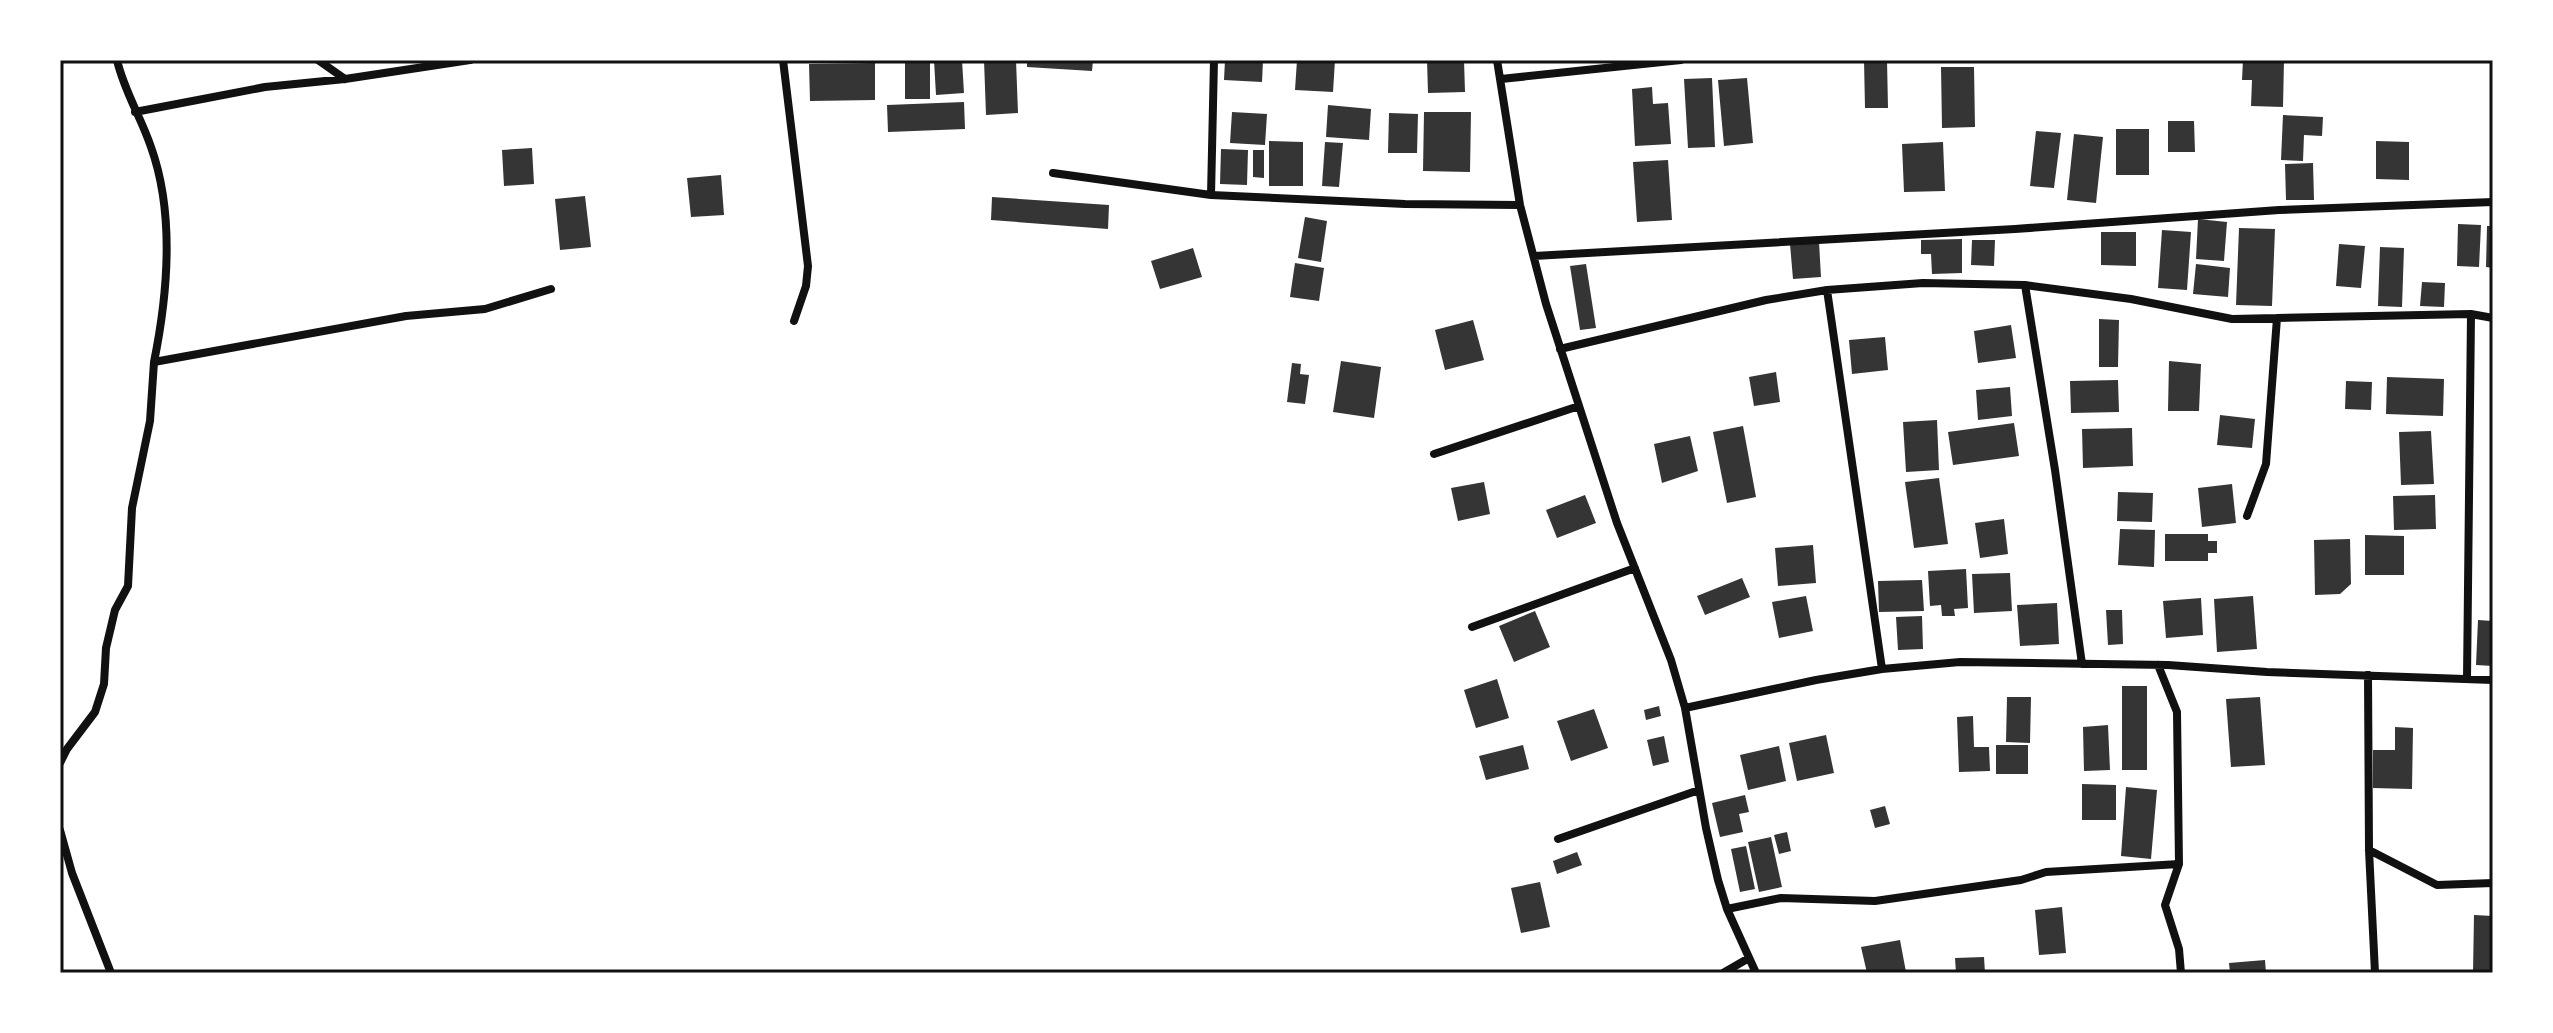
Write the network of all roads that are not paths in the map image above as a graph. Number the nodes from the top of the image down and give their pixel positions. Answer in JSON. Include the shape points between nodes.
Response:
{"nodes":[{"id":1,"x":117,"y":60,"type":"edge"},
{"id":2,"x":318,"y":60,"type":"edge"},
{"id":3,"x":470,"y":60,"type":"edge"},
{"id":4,"x":783,"y":60,"type":"edge"},
{"id":5,"x":1214,"y":60,"type":"edge"},
{"id":6,"x":1497,"y":60,"type":"edge"},
{"id":7,"x":1681,"y":60,"type":"edge"},
{"id":8,"x":345,"y":79,"type":"junction"},
{"id":9,"x":1501,"y":79,"type":"junction"},
{"id":10,"x":135,"y":112,"type":"junction"},
{"id":11,"x":1053,"y":173,"type":"dead end"},
{"id":12,"x":1211,"y":195,"type":"junction"},
{"id":13,"x":2493,"y":202,"type":"edge"},
{"id":14,"x":1520,"y":205,"type":"junction"},
{"id":15,"x":1534,"y":256,"type":"junction"},
{"id":16,"x":2025,"y":285,"type":"junction"},
{"id":17,"x":551,"y":289,"type":"dead end"},
{"id":18,"x":1827,"y":290,"type":"junction"},
{"id":19,"x":2471,"y":314,"type":"junction"},
{"id":20,"x":2277,"y":318,"type":"junction"},
{"id":21,"x":2493,"y":318,"type":"edge"},
{"id":22,"x":794,"y":321,"type":"dead end"},
{"id":23,"x":1560,"y":349,"type":"junction"},
{"id":24,"x":154,"y":362,"type":"junction"},
{"id":25,"x":1579,"y":406,"type":"junction"},
{"id":26,"x":1434,"y":454,"type":"dead end"},
{"id":27,"x":2247,"y":516,"type":"dead end"},
{"id":28,"x":1635,"y":568,"type":"junction"},
{"id":29,"x":1472,"y":627,"type":"dead end"},
{"id":30,"x":2082,"y":664,"type":"junction"},
{"id":31,"x":2158,"y":665,"type":"junction"},
{"id":32,"x":1882,"y":669,"type":"junction"},
{"id":33,"x":2368,"y":675,"type":"junction"},
{"id":34,"x":2467,"y":679,"type":"junction"},
{"id":35,"x":2493,"y":680,"type":"edge"},
{"id":36,"x":1685,"y":708,"type":"junction"},
{"id":37,"x":60,"y":763,"type":"edge"},
{"id":38,"x":1699,"y":790,"type":"junction"},
{"id":39,"x":60,"y":830,"type":"edge"},
{"id":40,"x":1558,"y":839,"type":"dead end"},
{"id":41,"x":2369,"y":850,"type":"junction"},
{"id":42,"x":2179,"y":864,"type":"junction"},
{"id":43,"x":2493,"y":883,"type":"edge"},
{"id":44,"x":1727,"y":909,"type":"junction"},
{"id":45,"x":1749,"y":958,"type":"junction"},
{"id":46,"x":111,"y":973,"type":"edge"},
{"id":47,"x":1723,"y":973,"type":"edge"},
{"id":48,"x":1756,"y":973,"type":"edge"},
{"id":49,"x":2181,"y":973,"type":"edge"},
{"id":50,"x":2375,"y":973,"type":"edge"}],
"edges":[{"from":1,"to":10,"type":"street"},
{"from":2,"to":8,"type":"street"},
{"from":3,"to":8,"type":"street"},
{"from":4,"to":22,"type":"street","via":[[808,266]]},
{"from":5,"to":12,"type":"street"},
{"from":6,"to":9,"type":"street"},
{"from":7,"to":9,"type":"street"},
{"from":8,"to":10,"type":"street","via":[[265,87]]},
{"from":9,"to":14,"type":"street"},
{"from":10,"to":24,"type":"street","via":[[165,193],[165,267]]},
{"from":11,"to":12,"type":"street"},
{"from":12,"to":14,"type":"street"},
{"from":13,"to":15,"type":"street"},
{"from":14,"to":15,"type":"street"},
{"from":15,"to":23,"type":"street"},
{"from":16,"to":18,"type":"street","via":[[1923,283]]},
{"from":16,"to":20,"type":"street","via":[[2232,319]]},
{"from":16,"to":30,"type":"street"},
{"from":17,"to":24,"type":"street","via":[[485,309],[406,316]]},
{"from":18,"to":23,"type":"street"},
{"from":18,"to":32,"type":"street"},
{"from":19,"to":20,"type":"street"},
{"from":19,"to":21,"type":"street"},
{"from":19,"to":34,"type":"street"},
{"from":20,"to":27,"type":"street","via":[[2266,464]]},
{"from":23,"to":25,"type":"street"},
{"from":24,"to":37,"type":"street","via":[[150,421],[132,508],[128,586],[115,610],[95,712]]},
{"from":25,"to":26,"type":"street"},
{"from":25,"to":28,"type":"street"},
{"from":28,"to":29,"type":"street"},
{"from":28,"to":36,"type":"street"},
{"from":30,"to":31,"type":"street"},
{"from":30,"to":32,"type":"street","via":[[1960,662]]},
{"from":31,"to":33,"type":"street"},
{"from":31,"to":42,"type":"street","via":[[2177,712]]},
{"from":32,"to":36,"type":"street"},
{"from":33,"to":34,"type":"street"},
{"from":33,"to":41,"type":"street"},
{"from":34,"to":35,"type":"street"},
{"from":36,"to":38,"type":"street"},
{"from":38,"to":40,"type":"street"},
{"from":38,"to":44,"type":"street"},
{"from":39,"to":46,"type":"street"},
{"from":41,"to":43,"type":"street","via":[[2437,885]]},
{"from":41,"to":50,"type":"street"},
{"from":42,"to":44,"type":"street","via":[[2046,872],[1875,901],[1781,898]]},
{"from":42,"to":49,"type":"street","via":[[2165,905]]},
{"from":44,"to":45,"type":"street"},
{"from":45,"to":47,"type":"street"},
{"from":45,"to":48,"type":"street"}]}
